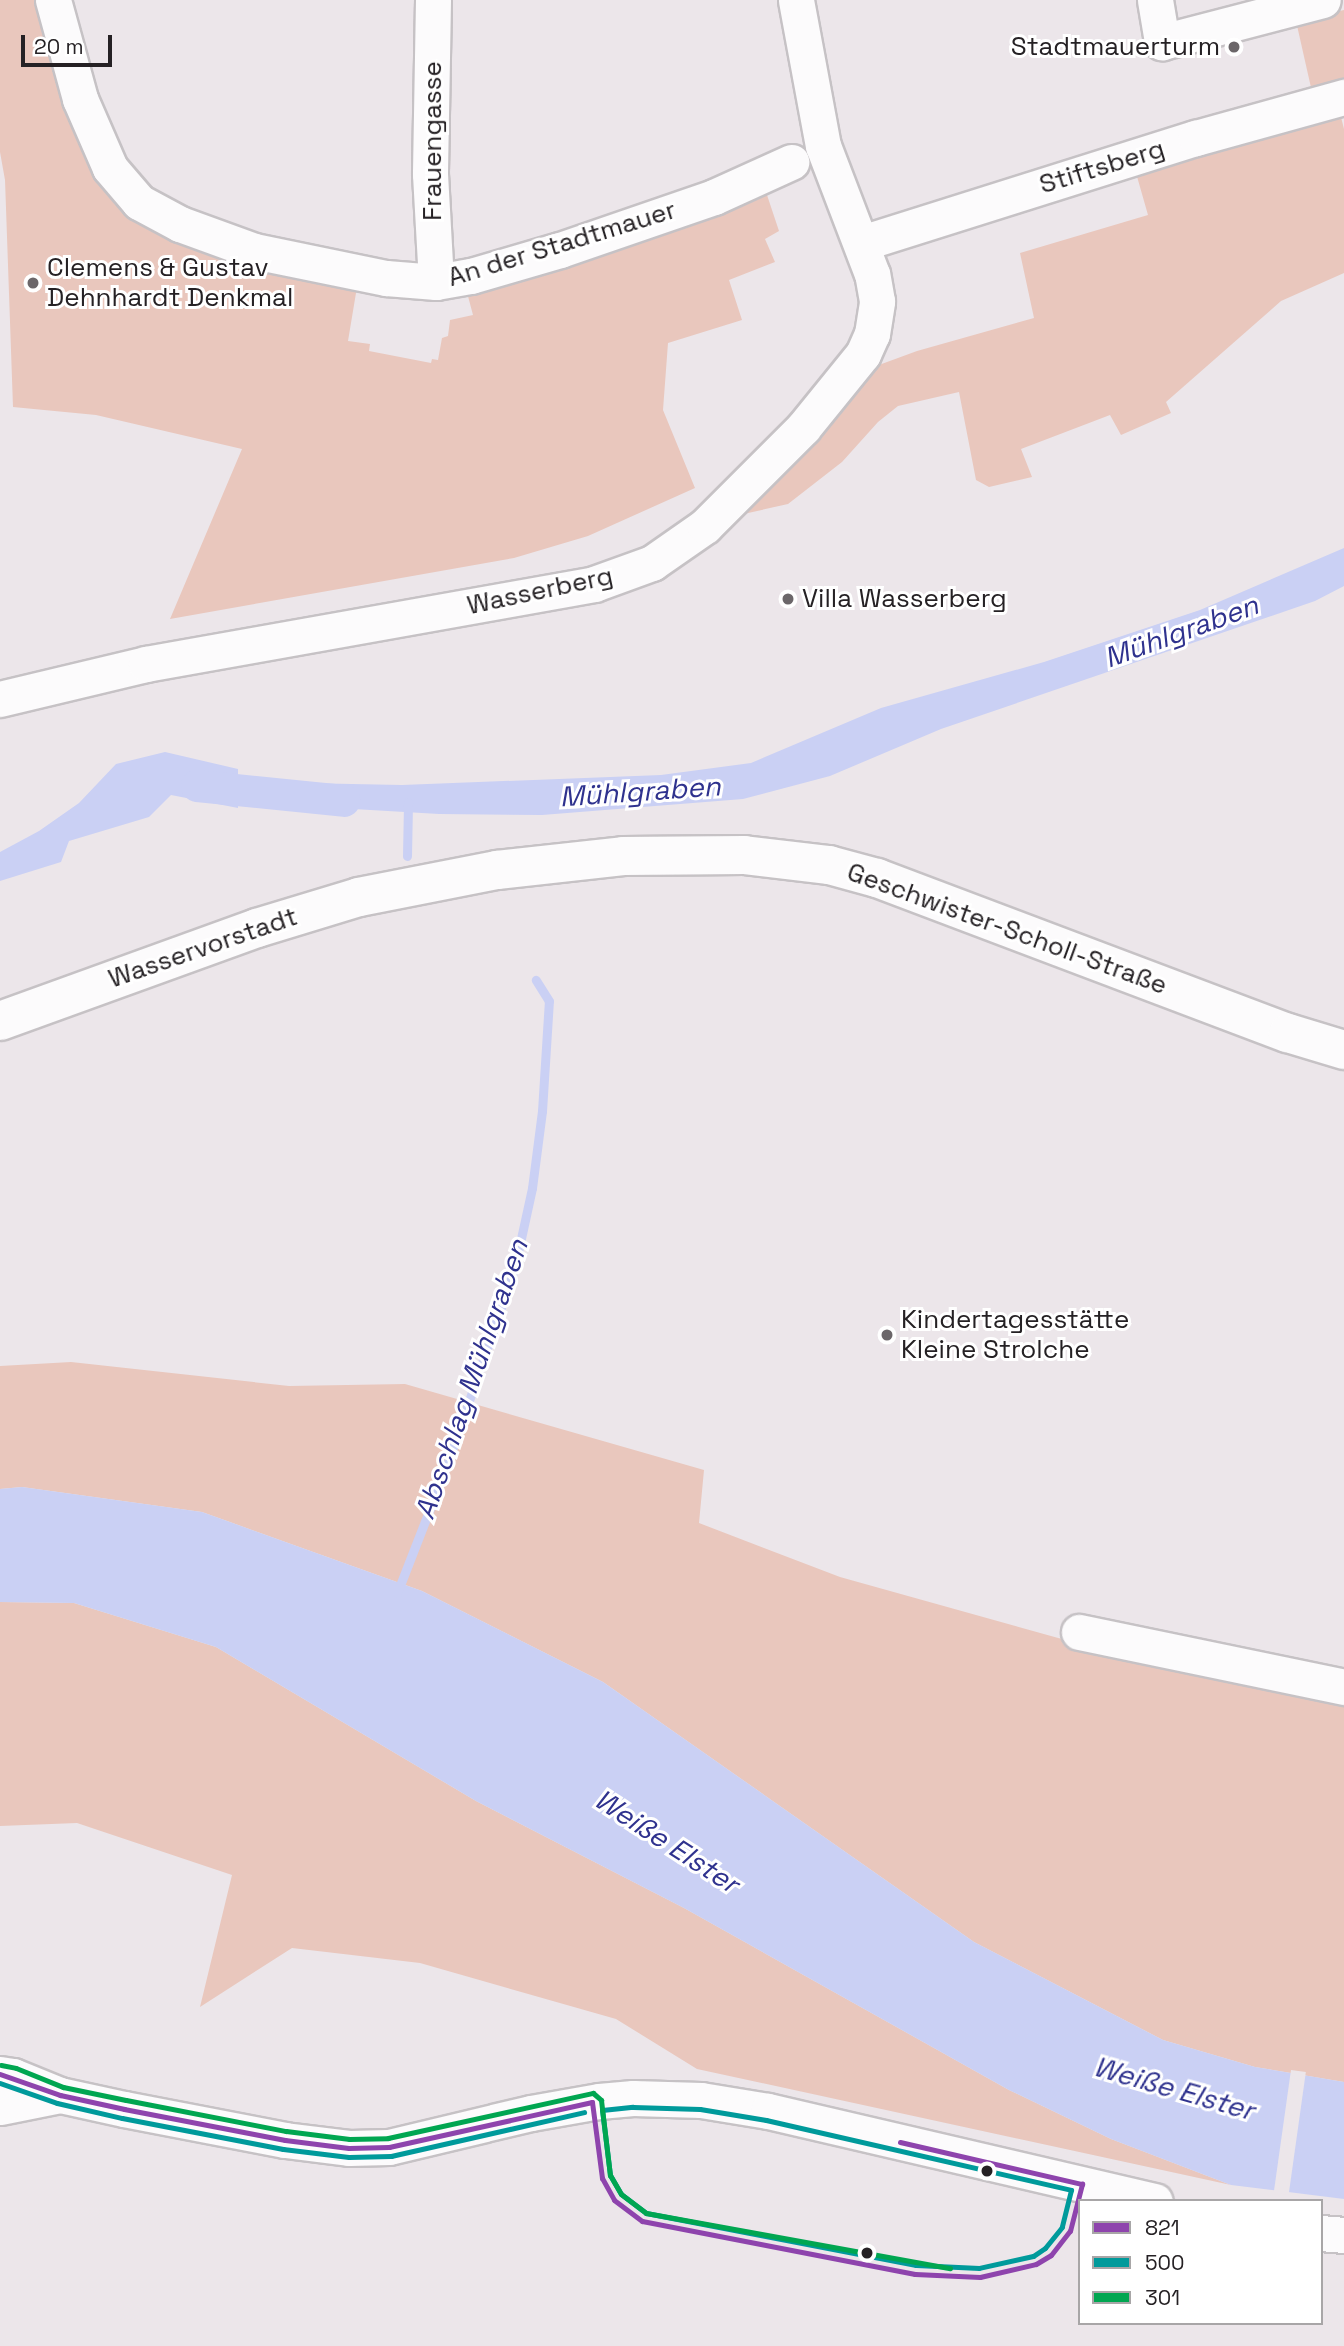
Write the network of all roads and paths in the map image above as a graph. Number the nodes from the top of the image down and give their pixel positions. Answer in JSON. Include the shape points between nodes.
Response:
{"nodes":[{"id":1,"x":53,"y":0,"type":"edge"},
{"id":2,"x":433,"y":0,"type":"edge"},
{"id":3,"x":796,"y":0,"type":"edge"},
{"id":4,"x":1155,"y":0,"type":"edge"},
{"id":5,"x":1323,"y":0,"type":"edge"},
{"id":6,"x":1344,"y":97,"type":"edge"},
{"id":7,"x":791,"y":162,"type":"dead end"},
{"id":8,"x":862,"y":243,"type":"junction"},
{"id":9,"x":436,"y":282,"type":"junction"},
{"id":10,"x":0,"y":699,"type":"edge"},
{"id":11,"x":410,"y":886,"type":"joint"},
{"id":12,"x":0,"y":1021,"type":"edge"},
{"id":13,"x":1344,"y":1050,"type":"edge"},
{"id":14,"x":1079,"y":1632,"type":"dead end"},
{"id":15,"x":1344,"y":1687,"type":"edge"},
{"id":16,"x":0,"y":2074,"type":"edge"},
{"id":17,"x":60,"y":2095,"type":"junction"},
{"id":18,"x":0,"y":2107,"type":"edge"},
{"id":19,"x":1146,"y":2199,"type":"edge"},
{"id":20,"x":1323,"y":2232,"type":"edge"},
{"id":21,"x":1344,"y":2235,"type":"edge"}],
"edges":[{"from":1,"to":9,"type":"street","name":"An der Stadtmauer","via":[[94,136],[110,167],[139,202],[180,224],[254,251],[386,278]]},
{"from":2,"to":9,"type":"street","name":"Frauengasse","via":[[430,174]]},
{"from":3,"to":8,"type":"street","name":"Wasserberg","via":[[823,146]]},
{"from":4,"to":5,"type":"street","via":[[1162,42]]},
{"from":6,"to":8,"type":"street","name":"Stiftsberg","via":[[1196,138]]},
{"from":7,"to":9,"type":"street","name":"An der Stadtmauer","via":[[714,197],[561,250]]},
{"from":8,"to":10,"type":"street","name":"Wasserberg","via":[[877,301],[872,334],[863,354],[803,428],[705,526],[652,563],[594,584],[146,664]]},
{"from":11,"to":12,"type":"street","name":"Wasservorstadt","via":[[270,924]]},
{"from":11,"to":13,"type":"street","name":"Geschwister-Scholl-Straße","via":[[623,856],[744,855],[829,865],[975,913],[1288,1033]]},
{"from":14,"to":15,"type":"street"},
{"from":16,"to":17,"type":"street"},
{"from":17,"to":18,"type":"street"},
{"from":17,"to":19,"type":"street","via":[[285,2140],[349,2148],[389,2147],[599,2101],[701,2100],[768,2111]]},
{"from":20,"to":21,"type":"street"}]}
